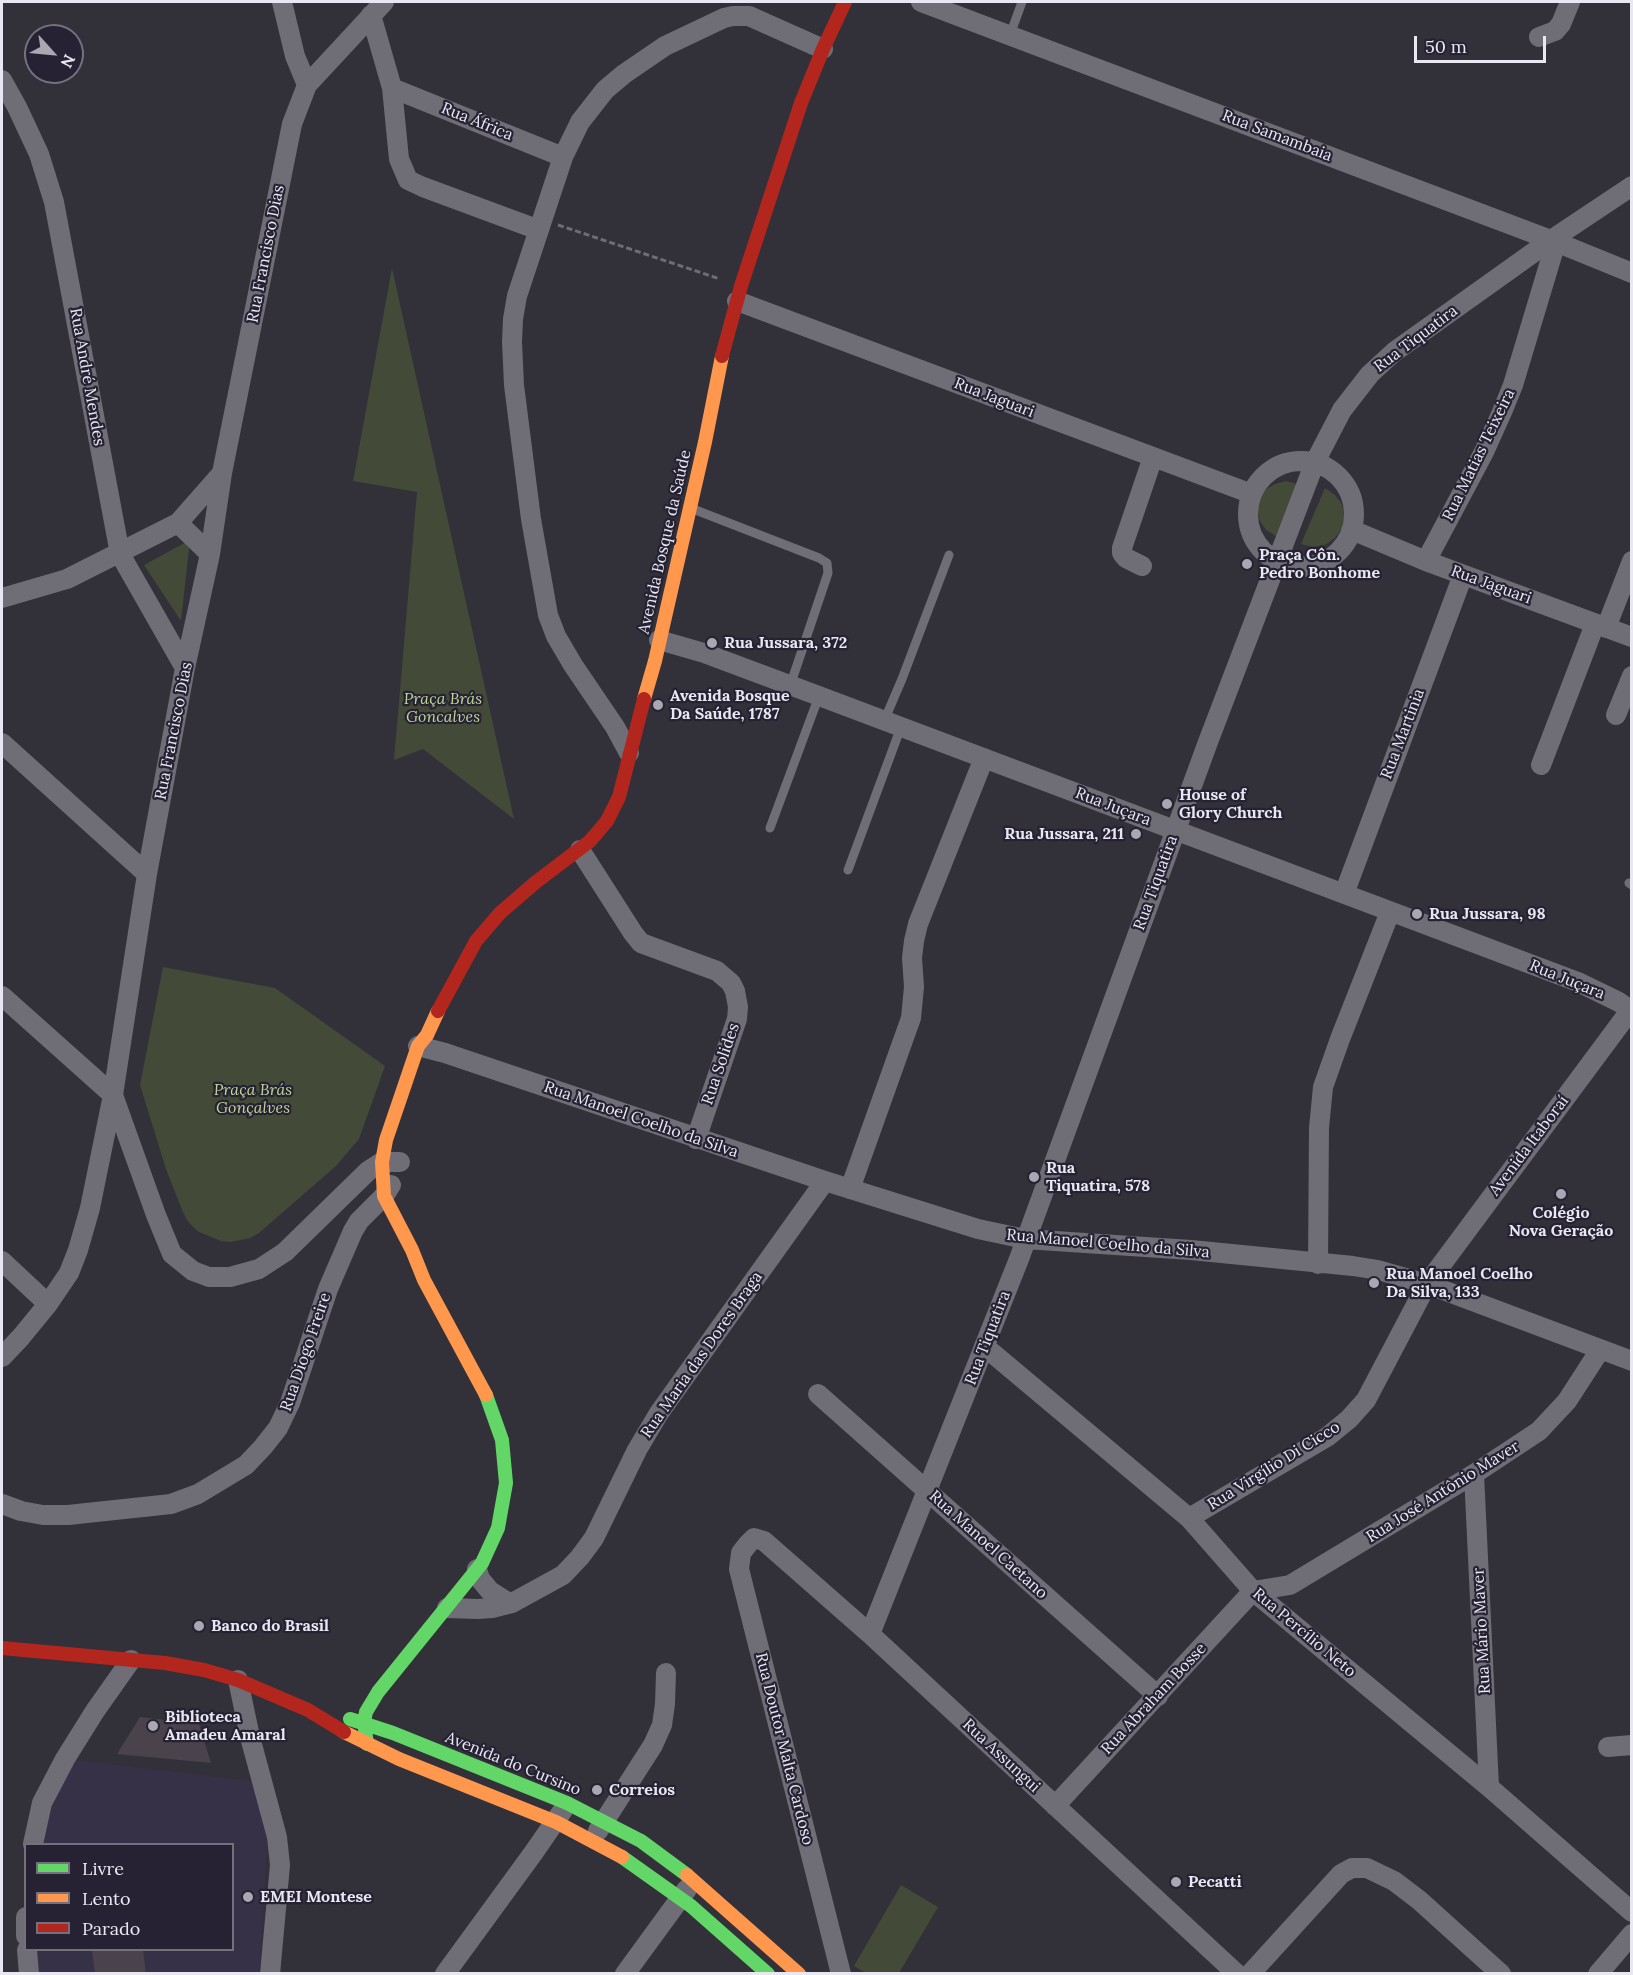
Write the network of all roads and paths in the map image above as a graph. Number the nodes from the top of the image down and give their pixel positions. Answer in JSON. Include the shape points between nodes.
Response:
{"nodes":[{"id":1,"x":282,"y":2,"type":"edge"},
{"id":2,"x":845,"y":2,"type":"edge"},
{"id":3,"x":921,"y":2,"type":"edge"},
{"id":4,"x":1022,"y":2,"type":"edge"},
{"id":5,"x":1570,"y":2,"type":"edge"},
{"id":6,"x":378,"y":8,"type":"edge"},
{"id":7,"x":1010,"y":35,"type":"junction"},
{"id":8,"x":1539,"y":37,"type":"dead end"},
{"id":9,"x":823,"y":49,"type":"junction"},
{"id":10,"x":2,"y":80,"type":"edge"},
{"id":11,"x":307,"y":85,"type":"junction"},
{"id":12,"x":392,"y":88,"type":"junction"},
{"id":13,"x":563,"y":157,"type":"junction"},
{"id":14,"x":1632,"y":186,"type":"edge"},
{"id":15,"x":540,"y":225,"type":"junction"},
{"id":16,"x":1553,"y":241,"type":"junction"},
{"id":17,"x":1632,"y":273,"type":"edge"},
{"id":18,"x":742,"y":297,"type":"junction"},
{"id":19,"x":1153,"y":458,"type":"junction"},
{"id":20,"x":1315,"y":462,"type":"junction"},
{"id":21,"x":222,"y":473,"type":"junction"},
{"id":22,"x":1252,"y":494,"type":"junction"},
{"id":23,"x":690,"y":508,"type":"junction"},
{"id":24,"x":178,"y":523,"type":"junction"},
{"id":25,"x":1352,"y":530,"type":"junction"},
{"id":26,"x":120,"y":554,"type":"junction"},
{"id":27,"x":210,"y":554,"type":"junction"},
{"id":28,"x":949,"y":555,"type":"dead end"},
{"id":29,"x":1426,"y":561,"type":"junction"},
{"id":30,"x":1632,"y":561,"type":"edge"},
{"id":31,"x":1276,"y":562,"type":"junction"},
{"id":32,"x":1142,"y":566,"type":"dead end"},
{"id":33,"x":1463,"y":575,"type":"junction"},
{"id":34,"x":2,"y":598,"type":"edge"},
{"id":35,"x":1601,"y":626,"type":"junction"},
{"id":36,"x":1632,"y":637,"type":"edge"},
{"id":37,"x":659,"y":640,"type":"junction"},
{"id":38,"x":185,"y":668,"type":"junction"},
{"id":39,"x":1632,"y":676,"type":"edge"},
{"id":40,"x":790,"y":686,"type":"junction"},
{"id":41,"x":819,"y":696,"type":"junction"},
{"id":42,"x":1616,"y":715,"type":"dead end"},
{"id":43,"x":892,"y":724,"type":"junction"},
{"id":44,"x":2,"y":743,"type":"edge"},
{"id":45,"x":629,"y":753,"type":"junction"},
{"id":46,"x":984,"y":758,"type":"junction"},
{"id":47,"x":1541,"y":765,"type":"dead end"},
{"id":48,"x":770,"y":828,"type":"dead end"},
{"id":49,"x":1176,"y":831,"type":"junction"},
{"id":50,"x":580,"y":850,"type":"junction"},
{"id":51,"x":848,"y":870,"type":"dead end"},
{"id":52,"x":147,"y":874,"type":"junction"},
{"id":53,"x":1344,"y":894,"type":"junction"},
{"id":54,"x":1390,"y":912,"type":"junction"},
{"id":55,"x":2,"y":996,"type":"edge"},
{"id":56,"x":1631,"y":1009,"type":"edge"},
{"id":57,"x":424,"y":1043,"type":"junction"},
{"id":58,"x":418,"y":1089,"type":"dead end"},
{"id":59,"x":113,"y":1095,"type":"junction"},
{"id":60,"x":696,"y":1139,"type":"junction"},
{"id":61,"x":396,"y":1161,"type":"junction"},
{"id":62,"x":825,"y":1181,"type":"junction"},
{"id":63,"x":849,"y":1189,"type":"junction"},
{"id":64,"x":396,"y":1198,"type":"junction"},
{"id":65,"x":324,"y":1214,"type":"junction"},
{"id":66,"x":1025,"y":1239,"type":"junction"},
{"id":67,"x":347,"y":1245,"type":"junction"},
{"id":68,"x":412,"y":1250,"type":"junction"},
{"id":69,"x":2,"y":1261,"type":"edge"},
{"id":70,"x":1318,"y":1264,"type":"junction"},
{"id":71,"x":1427,"y":1284,"type":"junction"},
{"id":72,"x":48,"y":1304,"type":"junction"},
{"id":73,"x":984,"y":1346,"type":"junction"},
{"id":74,"x":1600,"y":1350,"type":"junction"},
{"id":75,"x":2,"y":1358,"type":"edge"},
{"id":76,"x":1632,"y":1361,"type":"edge"},
{"id":77,"x":818,"y":1394,"type":"dead end"},
{"id":78,"x":1474,"y":1474,"type":"junction"},
{"id":79,"x":928,"y":1491,"type":"junction"},
{"id":80,"x":2,"y":1504,"type":"edge"},
{"id":81,"x":1189,"y":1518,"type":"junction"},
{"id":82,"x":764,"y":1540,"type":"joint"},
{"id":83,"x":477,"y":1569,"type":"junction"},
{"id":84,"x":1253,"y":1591,"type":"junction"},
{"id":85,"x":512,"y":1603,"type":"junction"},
{"id":86,"x":447,"y":1608,"type":"junction"},
{"id":87,"x":870,"y":1634,"type":"junction"},
{"id":88,"x":2,"y":1648,"type":"edge"},
{"id":89,"x":131,"y":1660,"type":"junction"},
{"id":90,"x":666,"y":1673,"type":"dead end"},
{"id":91,"x":238,"y":1680,"type":"junction"},
{"id":92,"x":385,"y":1695,"type":"junction"},
{"id":93,"x":1158,"y":1696,"type":"junction"},
{"id":94,"x":308,"y":1710,"type":"junction"},
{"id":95,"x":326,"y":1713,"type":"junction"},
{"id":96,"x":390,"y":1715,"type":"dead end"},
{"id":97,"x":364,"y":1722,"type":"junction"},
{"id":98,"x":393,"y":1733,"type":"junction"},
{"id":99,"x":368,"y":1744,"type":"junction"},
{"id":100,"x":1632,"y":1745,"type":"edge"},
{"id":101,"x":1608,"y":1747,"type":"dead end"},
{"id":102,"x":399,"y":1759,"type":"junction"},
{"id":103,"x":1489,"y":1787,"type":"junction"},
{"id":104,"x":567,"y":1803,"type":"junction"},
{"id":105,"x":1055,"y":1806,"type":"junction"},
{"id":106,"x":556,"y":1822,"type":"junction"},
{"id":107,"x":604,"y":1822,"type":"junction"},
{"id":108,"x":592,"y":1841,"type":"junction"},
{"id":109,"x":33,"y":1843,"type":"edge"},
{"id":110,"x":694,"y":1880,"type":"junction"},
{"id":111,"x":680,"y":1898,"type":"junction"},
{"id":112,"x":1632,"y":1912,"type":"edge"},
{"id":113,"x":1632,"y":1934,"type":"edge"},
{"id":114,"x":27,"y":1951,"type":"edge"},
{"id":115,"x":29,"y":1974,"type":"edge"},
{"id":116,"x":270,"y":1974,"type":"edge"},
{"id":117,"x":445,"y":1974,"type":"edge"},
{"id":118,"x":625,"y":1974,"type":"edge"},
{"id":119,"x":768,"y":1974,"type":"edge"},
{"id":120,"x":799,"y":1974,"type":"edge"},
{"id":121,"x":841,"y":1974,"type":"edge"},
{"id":122,"x":1237,"y":1974,"type":"edge"},
{"id":123,"x":1250,"y":1974,"type":"edge"},
{"id":124,"x":1501,"y":1974,"type":"edge"},
{"id":125,"x":1598,"y":1974,"type":"edge"}],
"edges":[{"from":1,"to":11,"type":"street","via":[[295,56]]},
{"from":2,"to":9,"type":"street","name":"Avenida Bosque da Saúde"},
{"from":3,"to":7,"type":"street","name":"Rua Samambaia"},
{"from":4,"to":7,"type":"lane"},
{"from":5,"to":8,"type":"street","via":[[1555,31]]},
{"from":6,"to":11,"type":"street"},
{"from":6,"to":12,"type":"street"},
{"from":7,"to":16,"type":"street","name":"Rua Samambaia"},
{"from":9,"to":13,"type":"street","via":[[749,16],[724,18],[665,46],[605,90],[580,122]]},
{"from":9,"to":18,"type":"street","name":"Avenida Bosque da Saúde","via":[[778,168]]},
{"from":10,"to":26,"type":"street","name":"Rua André Mendes","via":[[39,154],[54,202]]},
{"from":11,"to":21,"type":"street","name":"Rua Francisco Dias","via":[[292,124]]},
{"from":12,"to":13,"type":"street","name":"Rua África"},
{"from":12,"to":15,"type":"street","via":[[399,159],[408,180]]},
{"from":13,"to":15,"type":"street"},
{"from":14,"to":16,"type":"street","name":"Rua Tiquatira"},
{"from":15,"to":18,"type":"path"},
{"from":15,"to":45,"type":"street","via":[[517,296],[512,342],[513,386],[531,519],[548,615],[556,636]]},
{"from":16,"to":17,"type":"street","name":"Rua Samambaia"},
{"from":16,"to":20,"type":"street","name":"Rua Tiquatira","via":[[1394,352],[1370,374],[1342,410]]},
{"from":16,"to":29,"type":"street","name":"Rua Matias Teixeira","via":[[1509,394],[1484,452]]},
{"from":18,"to":19,"type":"street","name":"Rua Jaguari"},
{"from":18,"to":23,"type":"street","name":"Avenida Bosque da Saúde","via":[[721,361]]},
{"from":19,"to":22,"type":"street","name":"Rua Jaguari"},
{"from":19,"to":32,"type":"street","via":[[1122,548],[1126,558]]},
{"from":20,"to":22,"type":"street","via":[[1277,466],[1262,478]]},
{"from":20,"to":25,"type":"street","via":[[1334,472],[1348,489],[1354,510]]},
{"from":20,"to":31,"type":"street","name":"Rua Tiquatira"},
{"from":21,"to":24,"type":"street"},
{"from":21,"to":27,"type":"street","name":"Rua Francisco Dias"},
{"from":22,"to":31,"type":"street","via":[[1248,515],[1251,536],[1263,553]]},
{"from":23,"to":37,"type":"street","name":"Avenida Bosque da Saúde"},
{"from":23,"to":40,"type":"lane","via":[[827,563],[828,573]]},
{"from":24,"to":26,"type":"street"},
{"from":24,"to":27,"type":"street"},
{"from":25,"to":29,"type":"street","name":"Rua Jaguari"},
{"from":25,"to":31,"type":"street","via":[[1339,551],[1320,564],[1298,568]]},
{"from":26,"to":34,"type":"street","via":[[68,579]]},
{"from":26,"to":38,"type":"street","name":"Rua André Mendes"},
{"from":27,"to":38,"type":"street","name":"Rua Francisco Dias"},
{"from":28,"to":43,"type":"lane","via":[[902,679]]},
{"from":29,"to":33,"type":"street","name":"Rua Jaguari"},
{"from":30,"to":35,"type":"street"},
{"from":31,"to":49,"type":"street","name":"Rua Tiquatira"},
{"from":33,"to":35,"type":"street","name":"Rua Jaguari"},
{"from":33,"to":53,"type":"street","name":"Rua Martinia"},
{"from":35,"to":36,"type":"street","name":"Rua Jaguari"},
{"from":35,"to":47,"type":"street"},
{"from":37,"to":40,"type":"street","name":"Rua Juçara"},
{"from":37,"to":45,"type":"street","name":"Avenida Bosque da Saúde"},
{"from":38,"to":52,"type":"street","name":"Rua Francisco Dias"},
{"from":39,"to":42,"type":"street"},
{"from":40,"to":41,"type":"street","name":"Rua Juçara"},
{"from":41,"to":43,"type":"street","name":"Rua Juçara"},
{"from":41,"to":48,"type":"lane"},
{"from":43,"to":46,"type":"street","name":"Rua Juçara"},
{"from":43,"to":51,"type":"lane"},
{"from":44,"to":52,"type":"street"},
{"from":45,"to":50,"type":"street","name":"Avenida Bosque da Saúde","via":[[619,797],[607,821]]},
{"from":46,"to":49,"type":"street","name":"Rua Juçara"},
{"from":46,"to":63,"type":"street","via":[[918,924],[912,958],[910,1018]]},
{"from":49,"to":53,"type":"street","name":"Rua Juçara"},
{"from":49,"to":66,"type":"street","name":"Rua Tiquatira"},
{"from":50,"to":57,"type":"street","name":"Avenida Bosque da Saúde","via":[[500,913],[476,941],[441,1003]]},
{"from":50,"to":60,"type":"street","name":"Rua Solides","via":[[641,942],[717,971],[735,991],[737,1020]]},
{"from":52,"to":59,"type":"street","name":"Rua Francisco Dias"},
{"from":53,"to":54,"type":"street","name":"Rua Juçara"},
{"from":54,"to":56,"type":"street","name":"Rua Juçara","via":[[1578,982]]},
{"from":54,"to":70,"type":"street","via":[[1323,1087]]},
{"from":55,"to":59,"type":"street"},
{"from":56,"to":71,"type":"street","name":"Avenida Itaboraí"},
{"from":57,"to":58,"type":"street","name":"Avenida Bosque da Saúde"},
{"from":57,"to":60,"type":"street","name":"Rua Manoel Coelho da Silva"},
{"from":57,"to":61,"type":"street","name":"Avenida Bosque da Saúde","via":[[386,1140]]},
{"from":59,"to":65,"type":"street","via":[[172,1254],[193,1271],[209,1277],[230,1277],[259,1269],[285,1252]]},
{"from":59,"to":72,"type":"street","name":"Rua Francisco Dias","via":[[78,1250],[69,1273]]},
{"from":60,"to":62,"type":"street","name":"Rua Manoel Coelho da Silva"},
{"from":61,"to":64,"type":"street","name":"Rua Diogo Freire"},
{"from":61,"to":65,"type":"street","via":[[368,1171]]},
{"from":62,"to":63,"type":"street","name":"Rua Manoel Coelho da Silva"},
{"from":62,"to":85,"type":"street","name":"Rua Maria das Dores Braga","via":[[659,1413],[636,1450],[594,1538],[580,1557],[563,1575]]},
{"from":63,"to":66,"type":"street","name":"Rua Manoel Coelho da Silva","via":[[978,1229]]},
{"from":64,"to":67,"type":"street","name":"Rua Diogo Freire","via":[[359,1221]]},
{"from":64,"to":68,"type":"street"},
{"from":64,"to":68,"type":"street"},
{"from":65,"to":67,"type":"street","via":[[343,1227]]},
{"from":66,"to":70,"type":"street","name":"Rua Manoel Coelho da Silva","via":[[1191,1250]]},
{"from":66,"to":73,"type":"street","name":"Rua Tiquatira"},
{"from":67,"to":80,"type":"street","name":"Rua Diogo Freire","via":[[290,1404],[278,1428],[246,1465],[198,1494],[171,1504],[43,1515]]},
{"from":68,"to":83,"type":"street","via":[[427,1286],[485,1391],[502,1440],[506,1483],[498,1528]]},
{"from":69,"to":72,"type":"street"},
{"from":70,"to":71,"type":"street","name":"Rua Manoel Coelho da Silva","via":[[1378,1270]]},
{"from":71,"to":74,"type":"street","name":"Rua Manoel Coelho da Silva"},
{"from":71,"to":81,"type":"street","name":"Rua Virgílio Di Cicco","via":[[1366,1400],[1349,1419],[1327,1437]]},
{"from":72,"to":75,"type":"street","name":"Rua Francisco Dias"},
{"from":73,"to":79,"type":"street","name":"Rua Tiquatira"},
{"from":73,"to":81,"type":"street","name":"Rua Percílio Neto"},
{"from":74,"to":76,"type":"street","name":"Rua Manoel Coelho da Silva"},
{"from":74,"to":78,"type":"street","name":"Rua José Antônio Maver","via":[[1554,1418]]},
{"from":77,"to":79,"type":"street","name":"Rua Manoel Caetano"},
{"from":78,"to":84,"type":"street","name":"Rua José Antônio Maver","via":[[1290,1585]]},
{"from":78,"to":103,"type":"street","name":"Rua Mário Maver"},
{"from":79,"to":87,"type":"street","name":"Rua Tiquatira"},
{"from":79,"to":93,"type":"street","name":"Rua Manoel Caetano"},
{"from":81,"to":84,"type":"street","name":"Rua Percílio Neto"},
{"from":82,"to":87,"type":"street","name":"Rua Assungui"},
{"from":82,"to":121,"type":"street","name":"Rua Doutor Malta Cardoso","via":[[754,1538],[748,1544],[741,1553],[739,1569]]},
{"from":83,"to":85,"type":"street","via":[[490,1591]]},
{"from":83,"to":86,"type":"street"},
{"from":84,"to":93,"type":"street","name":"Rua Abraham Bosse"},
{"from":84,"to":103,"type":"street","name":"Rua Percílio Neto"},
{"from":85,"to":86,"type":"street","name":"Rua Maria das Dores Braga","via":[[492,1608]]},
{"from":86,"to":92,"type":"street","via":[[394,1671]]},
{"from":87,"to":105,"type":"street","name":"Rua Assungui"},
{"from":88,"to":89,"type":"street","name":"Avenida do Cursino"},
{"from":89,"to":91,"type":"street","name":"Avenida do Cursino","via":[[204,1670]]},
{"from":89,"to":109,"type":"street","via":[[65,1759],[42,1803]]},
{"from":90,"to":107,"type":"street","via":[[662,1725],[639,1770]]},
{"from":91,"to":94,"type":"street","name":"Avenida do Cursino"},
{"from":91,"to":116,"type":"street","via":[[280,1865]]},
{"from":92,"to":95,"type":"street","via":[[350,1710]]},
{"from":92,"to":97,"type":"street","via":[[366,1713]]},
{"from":93,"to":105,"type":"street","name":"Rua Abraham Bosse"},
{"from":94,"to":95,"type":"street","name":"Avenida do Cursino"},
{"from":94,"to":99,"type":"street","name":"Avenida do Cursino"},
{"from":95,"to":97,"type":"street","name":"Avenida do Cursino"},
{"from":96,"to":98,"type":"street"},
{"from":97,"to":98,"type":"street","name":"Avenida do Cursino"},
{"from":97,"to":99,"type":"street"},
{"from":98,"to":102,"type":"street"},
{"from":98,"to":104,"type":"street","name":"Avenida do Cursino"},
{"from":99,"to":102,"type":"street","name":"Avenida do Cursino"},
{"from":100,"to":101,"type":"street"},
{"from":102,"to":106,"type":"street","name":"Avenida do Cursino"},
{"from":103,"to":112,"type":"street","name":"Rua Percílio Neto"},
{"from":104,"to":106,"type":"street"},
{"from":104,"to":107,"type":"street","name":"Avenida do Cursino"},
{"from":105,"to":122,"type":"street","name":"Rua Assungui"},
{"from":106,"to":108,"type":"street","name":"Avenida do Cursino"},
{"from":106,"to":117,"type":"street"},
{"from":107,"to":108,"type":"street"},
{"from":107,"to":110,"type":"street","name":"Avenida do Cursino","via":[[641,1841]]},
{"from":108,"to":111,"type":"street","name":"Avenida do Cursino","via":[[629,1861]]},
{"from":110,"to":111,"type":"street"},
{"from":110,"to":120,"type":"street","name":"Avenida do Cursino"},
{"from":111,"to":118,"type":"street"},
{"from":111,"to":119,"type":"street","name":"Avenida do Cursino"},
{"from":113,"to":125,"type":"street"},
{"from":114,"to":115,"type":"street"},
{"from":123,"to":124,"type":"street","via":[[1341,1874],[1352,1868],[1367,1868],[1394,1881],[1419,1900]]}]}
